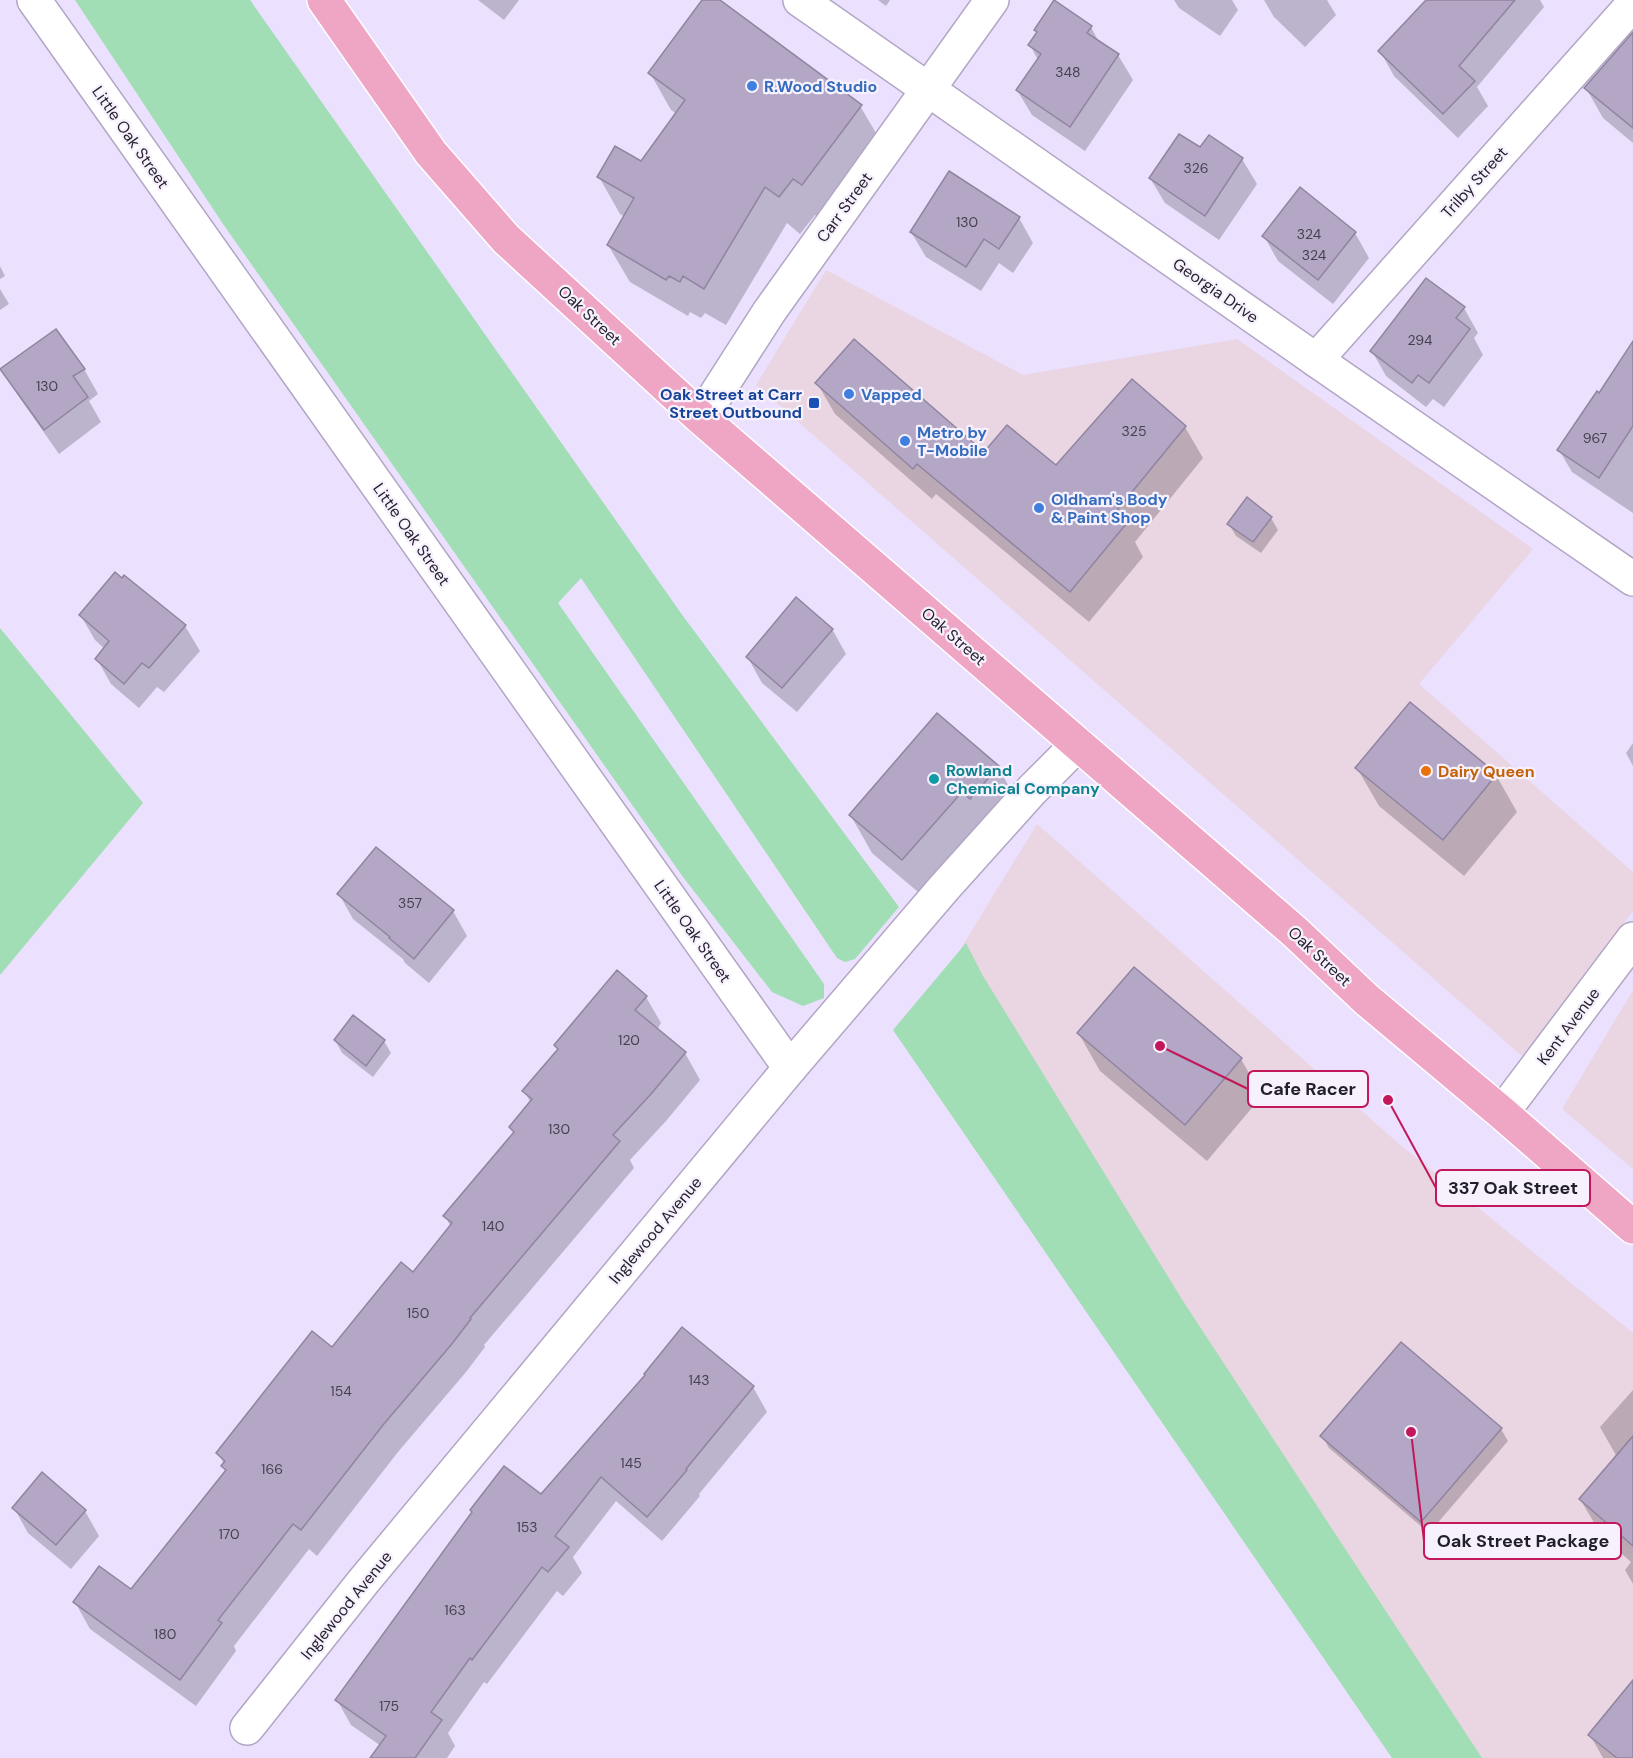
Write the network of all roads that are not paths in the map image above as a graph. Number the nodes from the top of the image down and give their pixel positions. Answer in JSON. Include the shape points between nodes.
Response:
{"nodes":[{"id":1,"x":34,"y":0,"type":"edge"},
{"id":2,"x":324,"y":0,"type":"edge"},
{"id":3,"x":800,"y":0,"type":"edge"},
{"id":4,"x":992,"y":0,"type":"edge"},
{"id":5,"x":1633,"y":4,"type":"edge"},
{"id":6,"x":928,"y":89,"type":"junction"},
{"id":7,"x":1316,"y":360,"type":"junction"},
{"id":8,"x":701,"y":417,"type":"junction"},
{"id":9,"x":1633,"y":579,"type":"edge"},
{"id":10,"x":1078,"y":744,"type":"junction"},
{"id":11,"x":1633,"y":939,"type":"edge"},
{"id":12,"x":790,"y":1068,"type":"junction"},
{"id":13,"x":1502,"y":1113,"type":"junction"},
{"id":14,"x":1633,"y":1227,"type":"edge"},
{"id":15,"x":247,"y":1728,"type":"dead end"}],
"edges":[{"from":1,"to":12,"type":"street","name":"Little Oak Street"},
{"from":2,"to":8,"type":"main road","name":"Oak Street","via":[[431,153],[506,239]]},
{"from":3,"to":6,"type":"street","name":"Georgia Drive"},
{"from":4,"to":6,"type":"street","name":"Carr Street"},
{"from":5,"to":7,"type":"street","name":"Trilby Street"},
{"from":6,"to":7,"type":"street","name":"Georgia Drive"},
{"from":6,"to":8,"type":"street","name":"Carr Street","via":[[769,312]]},
{"from":7,"to":9,"type":"street","name":"Georgia Drive"},
{"from":8,"to":10,"type":"main road","name":"Oak Street"},
{"from":10,"to":12,"type":"street","name":"Inglewood Avenue","via":[[944,888]]},
{"from":10,"to":13,"type":"main road","name":"Oak Street","via":[[1295,932],[1367,1000]]},
{"from":11,"to":13,"type":"street","name":"Kent Avenue"},
{"from":12,"to":15,"type":"street","name":"Inglewood Avenue","via":[[363,1582]]},
{"from":13,"to":14,"type":"main road","name":"Oak Street"}]}
